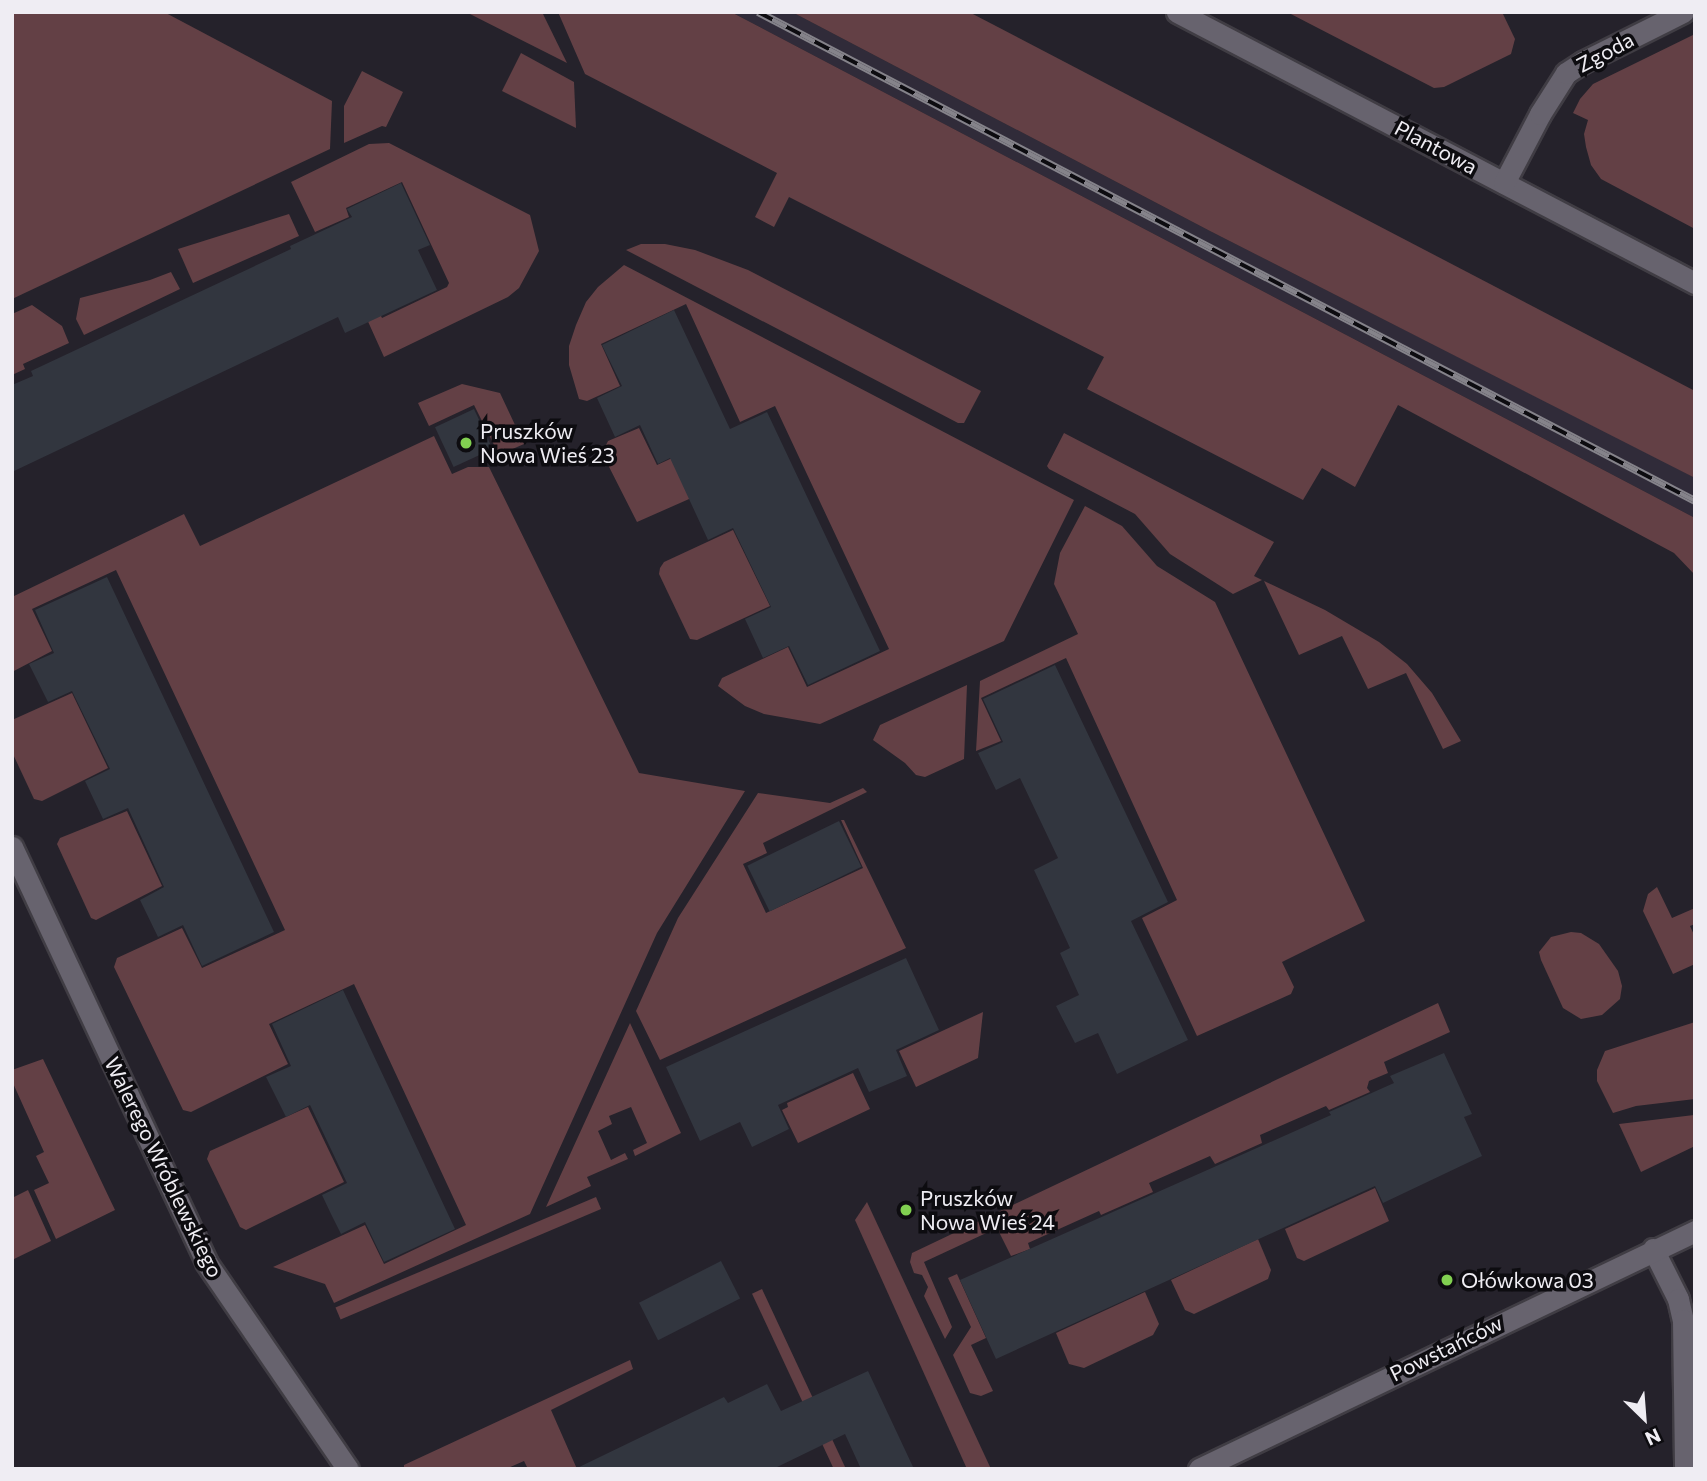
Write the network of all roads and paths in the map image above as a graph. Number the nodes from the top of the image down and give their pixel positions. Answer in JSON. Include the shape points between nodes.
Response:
{"nodes":[{"id":1,"x":1177,"y":12,"type":"edge"},
{"id":2,"x":1683,"y":12,"type":"edge"},
{"id":3,"x":1504,"y":183,"type":"junction"},
{"id":4,"x":1695,"y":282,"type":"edge"},
{"id":5,"x":12,"y":847,"type":"edge"},
{"id":6,"x":1695,"y":1231,"type":"edge"},
{"id":7,"x":1653,"y":1249,"type":"junction"},
{"id":8,"x":348,"y":1469,"type":"edge"},
{"id":9,"x":1199,"y":1469,"type":"edge"},
{"id":10,"x":1685,"y":1469,"type":"edge"}],
"edges":[{"from":1,"to":3,"type":"street","name":"Plantowa"},
{"from":2,"to":3,"type":"street","name":"Zgoda","via":[[1566,73]]},
{"from":3,"to":4,"type":"street","name":"Plantowa"},
{"from":5,"to":8,"type":"street","name":"Walerego Wróblewskiego","via":[[206,1262]]},
{"from":6,"to":7,"type":"street","name":"Powstańców"},
{"from":7,"to":9,"type":"street","name":"Powstańców"},
{"from":7,"to":10,"type":"street","via":[[1678,1299],[1683,1320]]}]}
